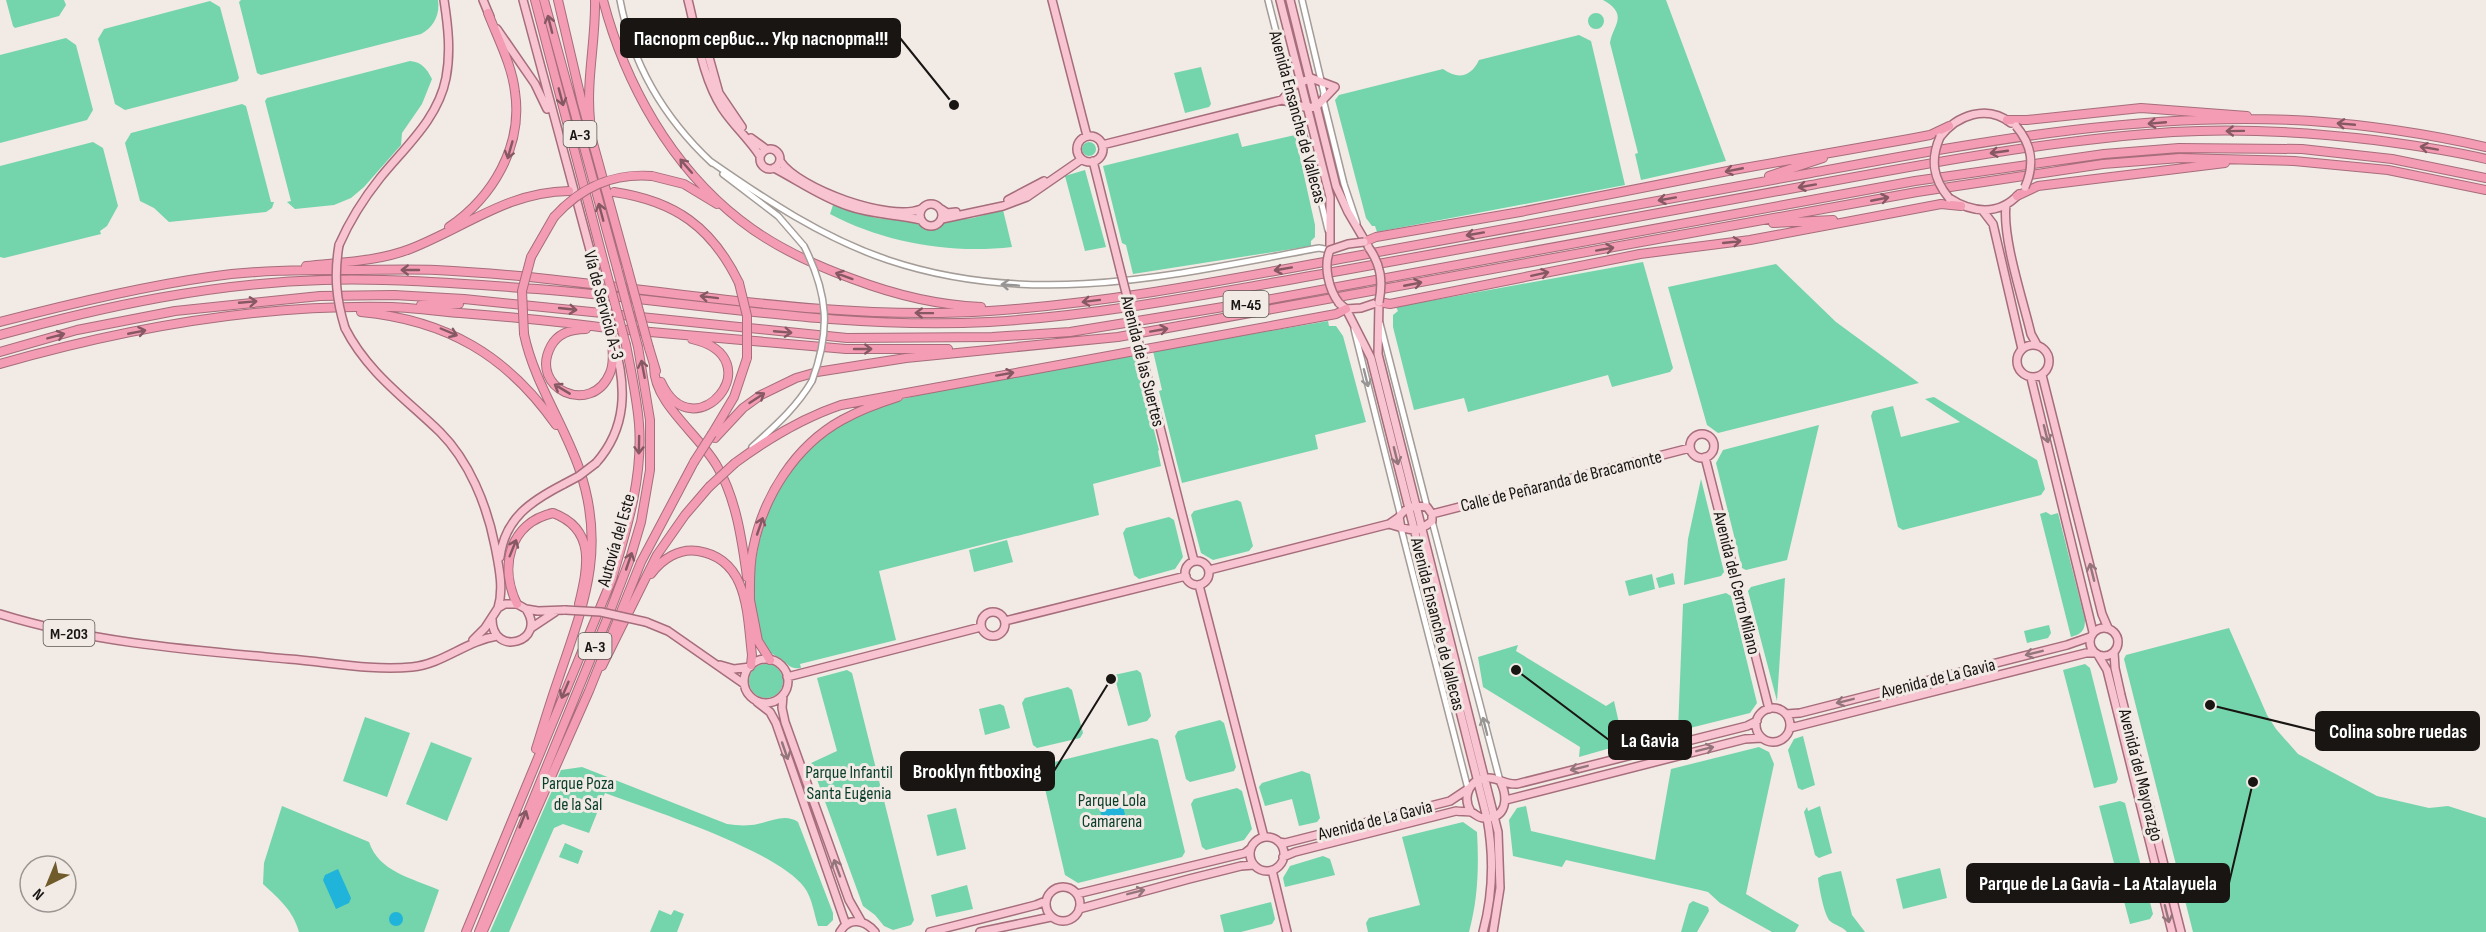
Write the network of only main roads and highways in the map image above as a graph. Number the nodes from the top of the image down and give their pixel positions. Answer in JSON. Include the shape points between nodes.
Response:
{"nodes":[{"id":1,"x":444,"y":0,"type":"edge"},
{"id":2,"x":483,"y":0,"type":"edge"},
{"id":3,"x":523,"y":0,"type":"edge"},
{"id":4,"x":535,"y":0,"type":"edge"},
{"id":5,"x":544,"y":0,"type":"edge"},
{"id":6,"x":558,"y":0,"type":"edge"},
{"id":7,"x":595,"y":0,"type":"edge"},
{"id":8,"x":603,"y":0,"type":"edge"},
{"id":9,"x":688,"y":0,"type":"edge"},
{"id":10,"x":693,"y":0,"type":"edge"},
{"id":11,"x":1052,"y":0,"type":"edge"},
{"id":12,"x":1280,"y":0,"type":"edge"},
{"id":13,"x":1290,"y":0,"type":"edge"},
{"id":14,"x":488,"y":13,"type":"junction"},
{"id":15,"x":1311,"y":78,"type":"junction"},
{"id":16,"x":1300,"y":81,"type":"junction"},
{"id":17,"x":1282,"y":100,"type":"junction"},
{"id":18,"x":1317,"y":106,"type":"junction"},
{"id":19,"x":1307,"y":108,"type":"junction"},
{"id":20,"x":2257,"y":119,"type":"junction"},
{"id":21,"x":2007,"y":120,"type":"junction"},
{"id":22,"x":1948,"y":126,"type":"junction"},
{"id":23,"x":557,"y":133,"type":"junction"},
{"id":24,"x":1087,"y":136,"type":"junction"},
{"id":25,"x":593,"y":139,"type":"junction"},
{"id":26,"x":1102,"y":145,"type":"junction"},
{"id":27,"x":2486,"y":147,"type":"edge"},
{"id":28,"x":766,"y":149,"type":"junction"},
{"id":29,"x":1853,"y":149,"type":"junction"},
{"id":30,"x":760,"y":156,"type":"junction"},
{"id":31,"x":1080,"y":156,"type":"junction"},
{"id":32,"x":2486,"y":158,"type":"edge"},
{"id":33,"x":2262,"y":159,"type":"junction"},
{"id":34,"x":780,"y":161,"type":"junction"},
{"id":35,"x":1093,"y":162,"type":"junction"},
{"id":36,"x":774,"y":168,"type":"junction"},
{"id":37,"x":2486,"y":179,"type":"edge"},
{"id":38,"x":2486,"y":190,"type":"edge"},
{"id":39,"x":569,"y":191,"type":"dead end"},
{"id":40,"x":614,"y":192,"type":"dead end"},
{"id":41,"x":1686,"y":195,"type":"junction"},
{"id":42,"x":2017,"y":196,"type":"junction"},
{"id":43,"x":2006,"y":205,"type":"junction"},
{"id":44,"x":1960,"y":206,"type":"junction"},
{"id":45,"x":921,"y":209,"type":"junction"},
{"id":46,"x":941,"y":209,"type":"junction"},
{"id":47,"x":1983,"y":211,"type":"junction"},
{"id":48,"x":1885,"y":214,"type":"junction"},
{"id":49,"x":942,"y":219,"type":"junction"},
{"id":50,"x":740,"y":220,"type":"junction"},
{"id":51,"x":921,"y":220,"type":"junction"},
{"id":52,"x":1692,"y":233,"type":"junction"},
{"id":53,"x":436,"y":237,"type":"junction"},
{"id":54,"x":1367,"y":244,"type":"junction"},
{"id":55,"x":1330,"y":250,"type":"junction"},
{"id":56,"x":295,"y":269,"type":"junction"},
{"id":57,"x":433,"y":270,"type":"junction"},
{"id":58,"x":542,"y":289,"type":"junction"},
{"id":59,"x":1379,"y":302,"type":"junction"},
{"id":60,"x":538,"y":305,"type":"junction"},
{"id":61,"x":1045,"y":306,"type":"junction"},
{"id":62,"x":392,"y":307,"type":"junction"},
{"id":63,"x":330,"y":309,"type":"junction"},
{"id":64,"x":1346,"y":309,"type":"junction"},
{"id":65,"x":0,"y":322,"type":"edge"},
{"id":66,"x":613,"y":330,"type":"junction"},
{"id":67,"x":658,"y":332,"type":"junction"},
{"id":68,"x":0,"y":335,"type":"edge"},
{"id":69,"x":2037,"y":345,"type":"junction"},
{"id":70,"x":2022,"y":349,"type":"junction"},
{"id":71,"x":979,"y":350,"type":"junction"},
{"id":72,"x":0,"y":352,"type":"edge"},
{"id":73,"x":0,"y":366,"type":"edge"},
{"id":74,"x":654,"y":367,"type":"junction"},
{"id":75,"x":2042,"y":375,"type":"junction"},
{"id":76,"x":2031,"y":378,"type":"junction"},
{"id":77,"x":948,"y":384,"type":"junction"},
{"id":78,"x":713,"y":436,"type":"junction"},
{"id":79,"x":567,"y":441,"type":"junction"},
{"id":80,"x":1690,"y":448,"type":"junction"},
{"id":81,"x":1705,"y":457,"type":"junction"},
{"id":82,"x":1413,"y":506,"type":"junction"},
{"id":83,"x":1431,"y":514,"type":"junction"},
{"id":84,"x":1400,"y":515,"type":"junction"},
{"id":85,"x":1389,"y":524,"type":"junction"},
{"id":86,"x":1401,"y":528,"type":"junction"},
{"id":87,"x":1419,"y":530,"type":"junction"},
{"id":88,"x":1194,"y":561,"type":"junction"},
{"id":89,"x":499,"y":565,"type":"junction"},
{"id":90,"x":1209,"y":570,"type":"junction"},
{"id":91,"x":1185,"y":576,"type":"junction"},
{"id":92,"x":643,"y":584,"type":"junction"},
{"id":93,"x":1199,"y":585,"type":"junction"},
{"id":94,"x":517,"y":604,"type":"junction"},
{"id":95,"x":750,"y":604,"type":"junction"},
{"id":96,"x":498,"y":608,"type":"junction"},
{"id":97,"x":526,"y":609,"type":"junction"},
{"id":98,"x":561,"y":610,"type":"junction"},
{"id":99,"x":0,"y":614,"type":"edge"},
{"id":100,"x":492,"y":620,"type":"junction"},
{"id":101,"x":1005,"y":621,"type":"junction"},
{"id":102,"x":981,"y":627,"type":"junction"},
{"id":103,"x":531,"y":628,"type":"junction"},
{"id":104,"x":2108,"y":628,"type":"junction"},
{"id":105,"x":2092,"y":635,"type":"junction"},
{"id":106,"x":497,"y":636,"type":"junction"},
{"id":107,"x":571,"y":643,"type":"junction"},
{"id":108,"x":467,"y":646,"type":"junction"},
{"id":109,"x":2114,"y":652,"type":"junction"},
{"id":110,"x":2096,"y":654,"type":"junction"},
{"id":111,"x":770,"y":660,"type":"junction"},
{"id":112,"x":713,"y":663,"type":"junction"},
{"id":113,"x":751,"y":666,"type":"junction"},
{"id":114,"x":787,"y":677,"type":"junction"},
{"id":115,"x":744,"y":684,"type":"junction"},
{"id":116,"x":588,"y":692,"type":"junction"},
{"id":117,"x":783,"y":695,"type":"junction"},
{"id":118,"x":757,"y":702,"type":"junction"},
{"id":119,"x":1769,"y":709,"type":"junction"},
{"id":120,"x":1786,"y":714,"type":"junction"},
{"id":121,"x":1757,"y":721,"type":"junction"},
{"id":122,"x":1790,"y":728,"type":"junction"},
{"id":123,"x":1762,"y":738,"type":"junction"},
{"id":124,"x":532,"y":771,"type":"junction"},
{"id":125,"x":1486,"y":778,"type":"junction"},
{"id":126,"x":1477,"y":781,"type":"junction"},
{"id":127,"x":1501,"y":783,"type":"junction"},
{"id":128,"x":1468,"y":789,"type":"junction"},
{"id":129,"x":1506,"y":800,"type":"junction"},
{"id":130,"x":1471,"y":812,"type":"junction"},
{"id":131,"x":1495,"y":816,"type":"junction"},
{"id":132,"x":1486,"y":819,"type":"junction"},
{"id":133,"x":1263,"y":837,"type":"junction"},
{"id":134,"x":1279,"y":842,"type":"junction"},
{"id":135,"x":1250,"y":849,"type":"junction"},
{"id":136,"x":1283,"y":857,"type":"junction"},
{"id":137,"x":1254,"y":865,"type":"junction"},
{"id":138,"x":1272,"y":870,"type":"junction"},
{"id":139,"x":1077,"y":894,"type":"junction"},
{"id":140,"x":1046,"y":900,"type":"junction"},
{"id":141,"x":1079,"y":909,"type":"junction"},
{"id":142,"x":1051,"y":917,"type":"junction"},
{"id":143,"x":861,"y":921,"type":"junction"},
{"id":144,"x":846,"y":925,"type":"junction"},
{"id":145,"x":466,"y":932,"type":"edge"},
{"id":146,"x":481,"y":932,"type":"edge"},
{"id":147,"x":840,"y":932,"type":"edge"},
{"id":148,"x":875,"y":932,"type":"edge"},
{"id":149,"x":930,"y":932,"type":"edge"},
{"id":150,"x":980,"y":932,"type":"edge"},
{"id":151,"x":1287,"y":932,"type":"edge"},
{"id":152,"x":1483,"y":932,"type":"edge"},
{"id":153,"x":1492,"y":932,"type":"edge"},
{"id":154,"x":2172,"y":932,"type":"edge"},
{"id":155,"x":2181,"y":932,"type":"edge"}],
"edges":[{"from":1,"to":89,"type":"main road","bridge":true,"via":[[448,26],[446,80],[436,106],[415,139],[380,178],[339,244],[335,288],[345,328],[365,361],[441,434],[462,460],[488,515]]},
{"from":2,"to":14,"type":"main road"},
{"from":3,"to":23,"type":"main road","name":"Vía de Servicio A-3"},
{"from":4,"to":124,"type":"highway","name":"Autovía del Este","number":"A-3","one_way":true,"bridge":true,"via":[[626,345],[639,424],[639,471],[630,520],[612,579]]},
{"from":146,"to":5,"type":"highway","name":"Autovía del Este","number":"A-3","one_way":true,"bridge":true,"via":[[630,558],[650,470],[650,420],[638,347]]},
{"from":6,"to":25,"type":"highway"},
{"from":7,"to":25,"type":"highway","via":[[590,60]]},
{"from":50,"to":8,"type":"highway","one_way":true,"via":[[704,186],[662,135],[621,57]]},
{"from":9,"to":30,"type":"main road","via":[[714,94]]},
{"from":10,"to":28,"type":"main road","via":[[719,93],[746,133]]},
{"from":11,"to":24,"type":"main road"},
{"from":12,"to":16,"type":"main road","name":"Avenida Ensanche de Vallecas"},
{"from":13,"to":15,"type":"main road","name":"Avenida Ensanche de Vallecas"},
{"from":14,"to":23,"type":"main road","via":[[535,84]]},
{"from":14,"to":53,"type":"highway","one_way":true,"via":[[511,72],[517,112],[514,135],[507,159],[492,186]]},
{"from":15,"to":16,"type":"main road"},
{"from":15,"to":18,"type":"main road","name":"Avenida Ensanche de Vallecas"},
{"from":15,"to":18,"type":"main road","via":[[1335,87]]},
{"from":16,"to":17,"type":"main road"},
{"from":16,"to":19,"type":"main road","name":"Avenida Ensanche de Vallecas"},
{"from":17,"to":19,"type":"main road"},
{"from":17,"to":26,"type":"main road"},
{"from":18,"to":19,"type":"main road"},
{"from":18,"to":54,"type":"main road","name":"Avenida Ensanche de Vallecas","via":[[1336,186]]},
{"from":19,"to":55,"type":"main road","name":"Avenida Ensanche de Vallecas","via":[[1330,197]]},
{"from":20,"to":21,"type":"highway","via":[[2141,108]]},
{"from":27,"to":20,"type":"highway","one_way":true,"via":[[2360,125]]},
{"from":20,"to":41,"type":"highway","one_way":true,"via":[[2178,121],[2023,137]]},
{"from":21,"to":22,"type":"main road","via":[[1977,113]]},
{"from":21,"to":42,"type":"main road","bridge":true,"via":[[2023,135],[2031,155],[2025,187]]},
{"from":22,"to":29,"type":"highway","via":[[1930,135]]},
{"from":22,"to":44,"type":"main road","bridge":true,"via":[[1935,147],[1934,169],[1942,189]]},
{"from":23,"to":66,"type":"main road","name":"Vía de Servicio A-3","bridge":true},
{"from":24,"to":26,"type":"main road"},
{"from":24,"to":31,"type":"main road","via":[[1078,144]]},
{"from":25,"to":74,"type":"highway","bridge":true},
{"from":26,"to":35,"type":"main road","via":[[1101,155]]},
{"from":28,"to":30,"type":"main road"},
{"from":28,"to":34,"type":"main road","via":[[776,151]]},
{"from":29,"to":41,"type":"highway","via":[[1775,174]]},
{"from":29,"to":54,"type":"highway","one_way":true,"via":[[1397,233]]},
{"from":30,"to":36,"type":"main road","via":[[762,166]]},
{"from":31,"to":35,"type":"main road"},
{"from":31,"to":46,"type":"main road","via":[[1008,200],[958,212]]},
{"from":31,"to":49,"type":"main road","via":[[1027,197]]},
{"from":32,"to":58,"type":"highway","number":"M-45","one_way":true,"via":[[2408,144],[2305,133],[2177,132],[2102,138],[1912,165],[1112,310],[989,322],[844,322]]},
{"from":33,"to":38,"type":"highway","via":[[2378,169]]},
{"from":33,"to":42,"type":"highway","via":[[2038,186]]},
{"from":52,"to":33,"type":"highway","one_way":true,"via":[[1917,192],[2103,164],[2180,158]]},
{"from":34,"to":36,"type":"main road"},
{"from":34,"to":45,"type":"main road","via":[[803,181],[851,202],[897,212]]},
{"from":35,"to":88,"type":"main road","name":"Avenida de las Suertes","bridge":true},
{"from":36,"to":51,"type":"main road","via":[[849,207]]},
{"from":60,"to":37,"type":"highway","number":"M-45","one_way":true,"via":[[847,338],[1070,332],[1915,181],[2104,154],[2179,148],[2302,149],[2383,158]]},
{"from":39,"to":53,"type":"highway","via":[[518,198]]},
{"from":40,"to":78,"type":"highway","bridge":true,"via":[[649,199],[684,215],[711,239],[740,283],[747,316],[747,358],[734,398]]},
{"from":41,"to":61,"type":"highway","one_way":true,"via":[[1260,274]]},
{"from":42,"to":43,"type":"main road"},
{"from":43,"to":47,"type":"main road"},
{"from":43,"to":69,"type":"main road","via":[[2008,237]]},
{"from":44,"to":47,"type":"main road"},
{"from":44,"to":48,"type":"highway","via":[[1941,204]]},
{"from":45,"to":46,"type":"main road","via":[[931,203]]},
{"from":45,"to":51,"type":"main road"},
{"from":46,"to":49,"type":"main road"},
{"from":47,"to":70,"type":"main road","via":[[1993,224]]},
{"from":48,"to":52,"type":"highway"},
{"from":59,"to":48,"type":"highway","one_way":true,"via":[[1390,304],[1640,254],[1750,240]]},
{"from":49,"to":51,"type":"main road","via":[[930,226]]},
{"from":61,"to":50,"type":"highway","one_way":true,"via":[[948,306],[913,299],[830,271]]},
{"from":50,"to":79,"type":"highway","bridge":true,"via":[[684,184],[636,175],[606,180],[573,197],[554,217],[531,256],[522,291],[524,334],[532,366]]},
{"from":71,"to":52,"type":"highway","one_way":true,"via":[[1118,337]]},
{"from":53,"to":56,"type":"highway","via":[[381,258]]},
{"from":54,"to":55,"type":"main road","bridge":true,"via":[[1348,244]]},
{"from":54,"to":59,"type":"main road","name":"Avenida Ensanche de Vallecas","bridge":true,"via":[[1380,269]]},
{"from":55,"to":64,"type":"main road","name":"Avenida Ensanche de Vallecas","bridge":true,"via":[[1330,283],[1336,300]]},
{"from":57,"to":56,"type":"highway","one_way":true},
{"from":56,"to":65,"type":"highway","via":[[213,276],[70,303]]},
{"from":57,"to":58,"type":"highway"},
{"from":61,"to":57,"type":"highway","one_way":true,"via":[[930,313],[840,310]]},
{"from":58,"to":68,"type":"highway","number":"M-45","via":[[397,280],[238,286],[72,315]]},
{"from":59,"to":64,"type":"main road"},
{"from":59,"to":82,"type":"main road","name":"Avenida Ensanche de Vallecas","via":[[1378,354]]},
{"from":60,"to":62,"type":"highway","via":[[454,303]]},
{"from":72,"to":60,"type":"highway","number":"M-45","one_way":true,"via":[[77,330],[175,311],[252,302],[394,295]]},
{"from":62,"to":63,"type":"highway"},
{"from":62,"to":66,"type":"highway"},
{"from":73,"to":63,"type":"highway","one_way":true,"via":[[33,355],[176,324],[256,313]]},
{"from":63,"to":79,"type":"highway","one_way":true,"via":[[398,316],[465,340],[521,382]]},
{"from":77,"to":64,"type":"highway","one_way":true,"via":[[1336,314]]},
{"from":64,"to":82,"type":"main road","name":"Avenida Ensanche de Vallecas","one_way":true,"via":[[1371,357]]},
{"from":66,"to":66,"type":"highway","one_way":true,"via":[[613,358],[602,386],[578,396],[557,388],[546,368],[552,343],[572,330]]},
{"from":66,"to":67,"type":"highway"},
{"from":66,"to":89,"type":"main road","name":"Vía de Servicio A-3","bridge":true,"via":[[623,390],[614,438],[596,463],[532,501],[513,520]]},
{"from":67,"to":71,"type":"highway","one_way":true,"via":[[846,349]]},
{"from":67,"to":74,"type":"highway","via":[[703,342],[717,351],[727,365],[728,376],[725,389],[716,400],[705,407],[689,408],[669,396]]},
{"from":69,"to":70,"type":"main road"},
{"from":69,"to":75,"type":"main road","via":[[2046,351],[2049,362]]},
{"from":70,"to":76,"type":"main road","via":[[2017,367]]},
{"from":78,"to":71,"type":"highway","one_way":true,"via":[[743,408],[796,378],[856,365]]},
{"from":74,"to":95,"type":"highway","via":[[657,384],[671,409],[718,466],[736,513]]},
{"from":75,"to":76,"type":"main road"},
{"from":104,"to":75,"type":"main road","one_way":true},
{"from":76,"to":105,"type":"main road","one_way":true},
{"from":77,"to":92,"type":"highway","bridge":true,"via":[[868,398],[814,414],[760,444],[709,487],[685,514]]},
{"from":95,"to":77,"type":"highway","one_way":true,"via":[[750,572],[758,528],[776,488],[801,453],[841,420],[898,397]]},
{"from":78,"to":116,"type":"highway","bridge":true,"via":[[641,562]]},
{"from":79,"to":107,"type":"highway","via":[[591,513],[592,535],[586,596]]},
{"from":80,"to":81,"type":"main road","via":[[1698,457]]},
{"from":80,"to":81,"type":"main road","via":[[1694,437],[1707,434],[1714,446]]},
{"from":80,"to":83,"type":"main road","name":"Calle de Peñaranda de Bracamonte"},
{"from":81,"to":119,"type":"main road","name":"Avenida del Cerro Milano"},
{"from":82,"to":83,"type":"main road","name":"Calle de Peñaranda de Bracamonte"},
{"from":82,"to":84,"type":"main road"},
{"from":82,"to":87,"type":"main road","name":"Avenida Ensanche de Vallecas"},
{"from":83,"to":87,"type":"main road","name":"Calle de Peñaranda de Bracamonte"},
{"from":84,"to":85,"type":"main road"},
{"from":84,"to":86,"type":"main road","name":"Avenida Ensanche de Vallecas"},
{"from":85,"to":86,"type":"main road"},
{"from":85,"to":90,"type":"main road"},
{"from":86,"to":87,"type":"main road"},
{"from":87,"to":125,"type":"main road","name":"Avenida Ensanche de Vallecas"},
{"from":87,"to":126,"type":"main road","name":"Avenida Ensanche de Vallecas"},
{"from":88,"to":90,"type":"main road","via":[[1203,562]]},
{"from":88,"to":91,"type":"main road"},
{"from":89,"to":96,"type":"main road","via":[[502,593]]},
{"from":90,"to":93,"type":"main road","via":[[1207,580]]},
{"from":91,"to":93,"type":"main road"},
{"from":91,"to":101,"type":"main road"},
{"from":92,"to":113,"type":"highway","via":[[666,558],[680,552],[694,550],[719,557],[730,565],[743,589]]},
{"from":92,"to":116,"type":"highway"},
{"from":93,"to":133,"type":"main road"},
{"from":94,"to":96,"type":"main road"},
{"from":94,"to":97,"type":"main road"},
{"from":94,"to":107,"type":"highway","one_way":true,"via":[[508,576],[509,557],[519,534],[543,515],[565,517],[580,531],[586,551]]},
{"from":95,"to":111,"type":"highway","via":[[758,641]]},
{"from":96,"to":100,"type":"main road","number":"M-203"},
{"from":97,"to":98,"type":"main road"},
{"from":97,"to":103,"type":"main road"},
{"from":98,"to":103,"type":"main road"},
{"from":98,"to":112,"type":"main road","bridge":true,"via":[[601,612],[646,622],[668,631]]},
{"from":99,"to":108,"type":"main road","number":"M-203","via":[[122,642],[362,666],[424,665]]},
{"from":100,"to":106,"type":"main road"},
{"from":100,"to":108,"type":"main road","number":"M-203"},
{"from":101,"to":102,"type":"main road","via":[[1000,615],[988,613]]},
{"from":101,"to":102,"type":"main road","via":[[1004,629],[996,636],[988,635]]},
{"from":102,"to":114,"type":"main road"},
{"from":103,"to":106,"type":"main road","number":"M-203","via":[[518,642]]},
{"from":104,"to":105,"type":"main road","via":[[2099,628]]},
{"from":104,"to":109,"type":"main road","via":[[2117,638]]},
{"from":105,"to":110,"type":"main road","via":[[2089,643]]},
{"from":105,"to":120,"type":"main road","name":"Avenida de La Gavia","one_way":true,"via":[[2049,650]]},
{"from":106,"to":108,"type":"main road","number":"M-203"},
{"from":107,"to":124,"type":"highway"},
{"from":109,"to":110,"type":"main road","via":[[2106,656]]},
{"from":109,"to":155,"type":"main road","name":"Avenida del Mayorazgo","via":[[2121,695]]},
{"from":110,"to":122,"type":"main road","name":"Avenida de La Gavia","via":[[1999,674]]},
{"from":110,"to":154,"type":"main road","name":"Avenida del Mayorazgo","one_way":true,"via":[[2107,670]]},
{"from":111,"to":113,"type":"main road"},
{"from":111,"to":114,"type":"main road","via":[[779,664]]},
{"from":112,"to":113,"type":"main road","via":[[734,669]]},
{"from":112,"to":115,"type":"main road"},
{"from":113,"to":115,"type":"main road"},
{"from":114,"to":117,"type":"main road"},
{"from":115,"to":118,"type":"main road"},
{"from":116,"to":146,"type":"highway"},
{"from":117,"to":118,"type":"main road","via":[[774,702]]},
{"from":143,"to":117,"type":"main road","one_way":true,"via":[[849,900],[785,722]]},
{"from":118,"to":144,"type":"main road","one_way":true,"via":[[776,723]]},
{"from":119,"to":120,"type":"main road"},
{"from":119,"to":121,"type":"main road"},
{"from":120,"to":122,"type":"main road"},
{"from":121,"to":123,"type":"main road"},
{"from":121,"to":127,"type":"main road","one_way":true,"via":[[1517,784]]},
{"from":122,"to":123,"type":"main road","via":[[1788,735],[1777,742]]},
{"from":129,"to":123,"type":"main road","one_way":true,"via":[[1745,739]]},
{"from":124,"to":145,"type":"highway","name":"Autovía del Este","number":"A-3"},
{"from":125,"to":126,"type":"main road","name":"Avenida de La Gavia"},
{"from":125,"to":127,"type":"main road"},
{"from":125,"to":131,"type":"main road","name":"Avenida Ensanche de Vallecas"},
{"from":126,"to":128,"type":"main road","name":"Avenida de La Gavia"},
{"from":126,"to":132,"type":"main road","name":"Avenida Ensanche de Vallecas"},
{"from":127,"to":129,"type":"main road"},
{"from":128,"to":130,"type":"main road","via":[[1466,800]]},
{"from":128,"to":134,"type":"main road","name":"Avenida de La Gavia","via":[[1450,801]]},
{"from":129,"to":131,"type":"main road","via":[[1503,810]]},
{"from":130,"to":132,"type":"main road"},
{"from":130,"to":136,"type":"main road","name":"Avenida de La Gavia","via":[[1456,812]]},
{"from":131,"to":132,"type":"main road"},
{"from":131,"to":153,"type":"main road","name":"Avenida Ensanche de Vallecas","via":[[1501,858]]},
{"from":132,"to":152,"type":"main road","name":"Avenida Ensanche de Vallecas","via":[[1492,867]]},
{"from":133,"to":134,"type":"main road"},
{"from":133,"to":135,"type":"main road"},
{"from":134,"to":136,"type":"main road"},
{"from":135,"to":137,"type":"main road"},
{"from":135,"to":139,"type":"main road"},
{"from":136,"to":138,"type":"main road"},
{"from":137,"to":138,"type":"main road"},
{"from":141,"to":137,"type":"main road","one_way":true},
{"from":138,"to":151,"type":"main road"},
{"from":139,"to":140,"type":"main road","via":[[1059,887]]},
{"from":139,"to":141,"type":"main road"},
{"from":140,"to":142,"type":"main road"},
{"from":140,"to":149,"type":"main road"},
{"from":141,"to":142,"type":"main road","via":[[1066,921]]},
{"from":142,"to":150,"type":"main road"},
{"from":143,"to":144,"type":"main road"},
{"from":143,"to":148,"type":"main road"},
{"from":144,"to":147,"type":"main road"}]}
